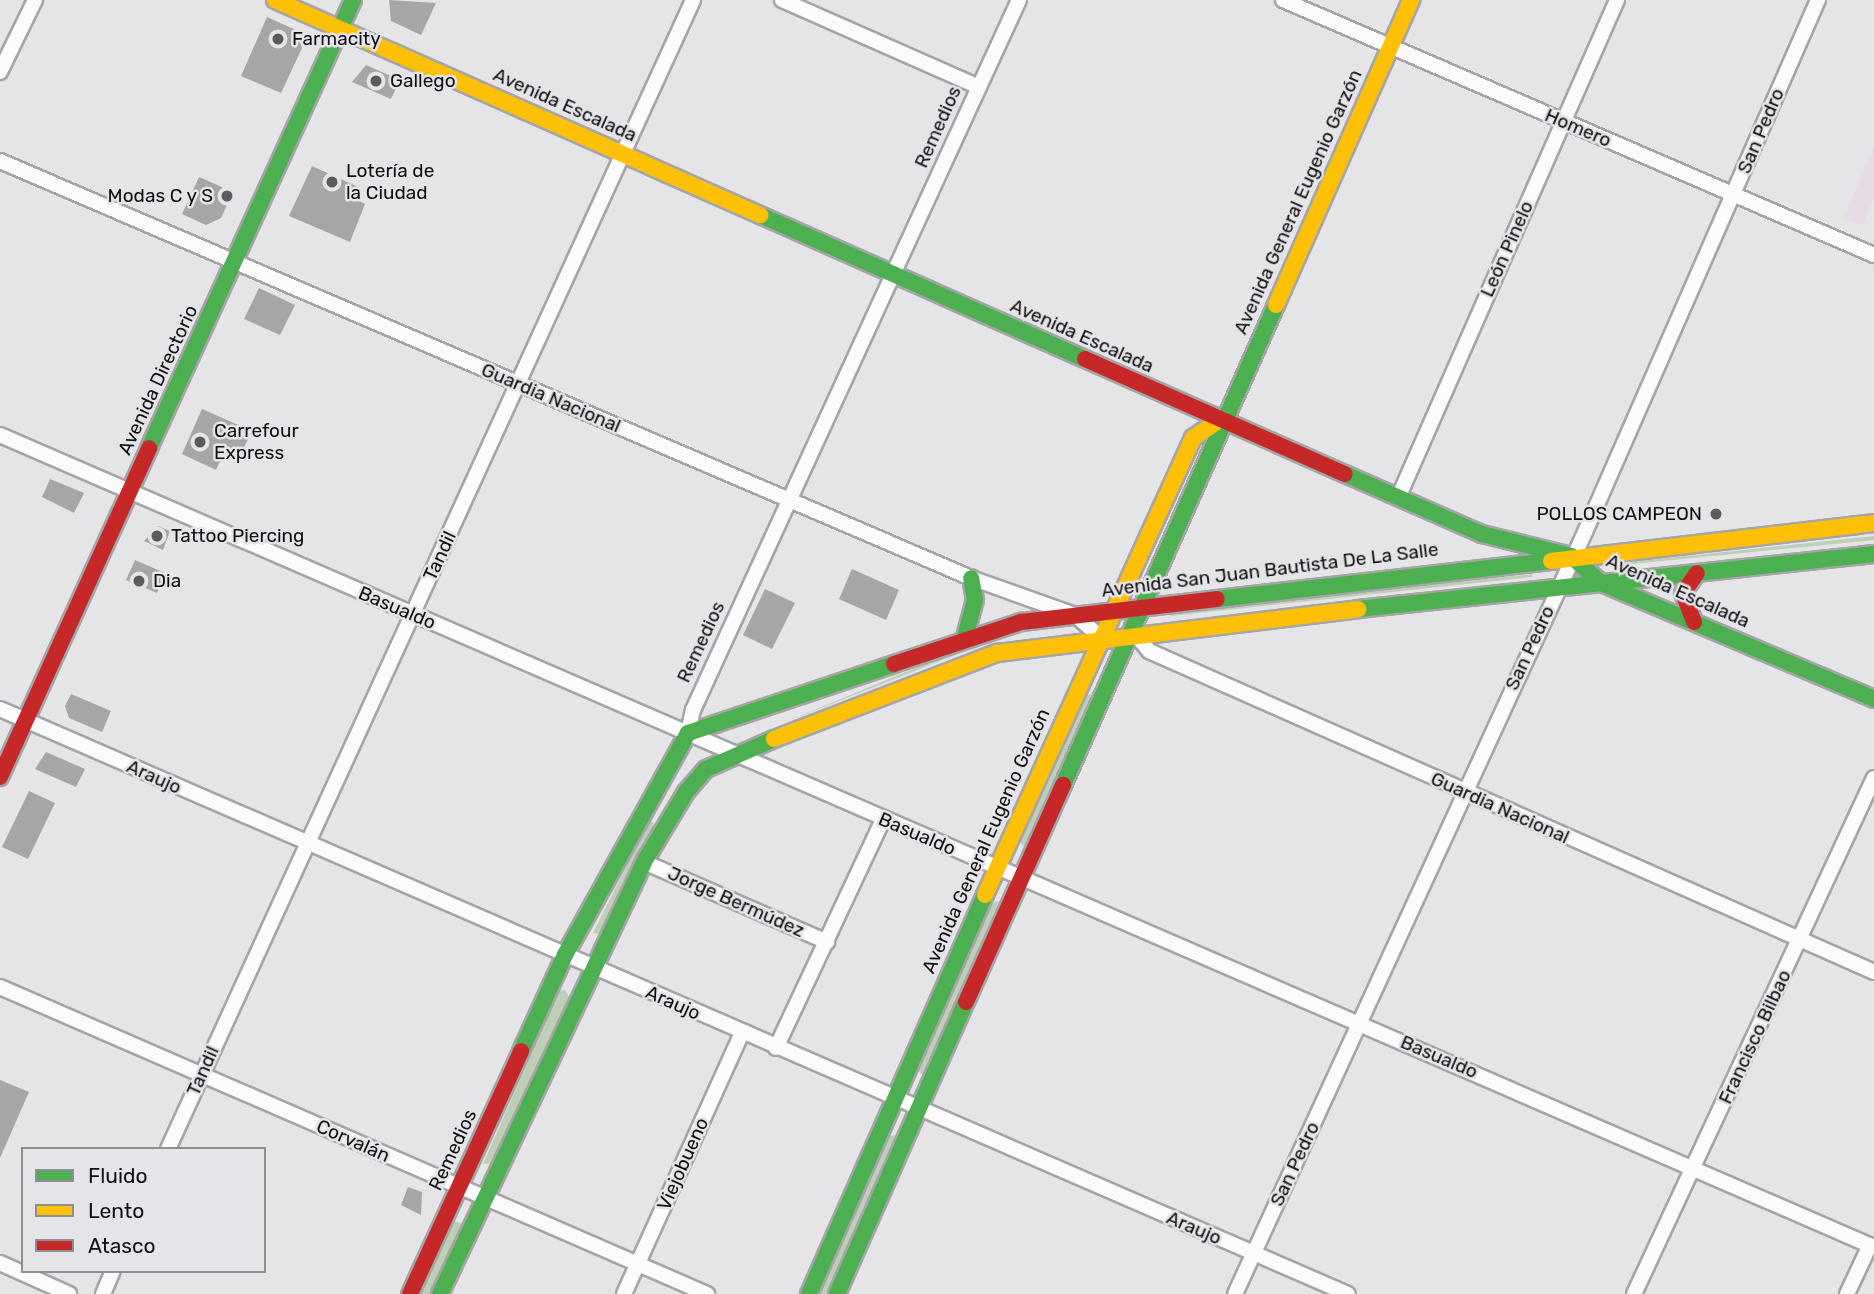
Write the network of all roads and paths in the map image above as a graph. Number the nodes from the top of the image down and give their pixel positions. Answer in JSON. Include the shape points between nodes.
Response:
{"nodes":[{"id":1,"x":35,"y":0,"type":"edge"},
{"id":2,"x":275,"y":0,"type":"edge"},
{"id":3,"x":353,"y":0,"type":"edge"},
{"id":4,"x":693,"y":0,"type":"edge"},
{"id":5,"x":782,"y":0,"type":"edge"},
{"id":6,"x":1019,"y":0,"type":"edge"},
{"id":7,"x":1283,"y":0,"type":"edge"},
{"id":8,"x":1411,"y":0,"type":"edge"},
{"id":9,"x":1617,"y":0,"type":"edge"},
{"id":10,"x":1818,"y":0,"type":"edge"},
{"id":11,"x":340,"y":28,"type":"junction"},
{"id":12,"x":1391,"y":47,"type":"junction"},
{"id":13,"x":0,"y":72,"type":"edge"},
{"id":14,"x":979,"y":87,"type":"junction"},
{"id":15,"x":1563,"y":122,"type":"junction"},
{"id":16,"x":624,"y":155,"type":"junction"},
{"id":17,"x":0,"y":161,"type":"edge"},
{"id":18,"x":1734,"y":194,"type":"junction"},
{"id":19,"x":1874,"y":255,"type":"edge"},
{"id":20,"x":236,"y":262,"type":"junction"},
{"id":21,"x":894,"y":276,"type":"junction"},
{"id":22,"x":519,"y":383,"type":"junction"},
{"id":23,"x":1222,"y":419,"type":"junction"},
{"id":24,"x":0,"y":435,"type":"edge"},
{"id":25,"x":130,"y":491,"type":"junction"},
{"id":26,"x":1398,"y":498,"type":"junction"},
{"id":27,"x":789,"y":501,"type":"junction"},
{"id":28,"x":1874,"y":523,"type":"edge"},
{"id":29,"x":1874,"y":554,"type":"edge"},
{"id":30,"x":1571,"y":556,"type":"junction"},
{"id":31,"x":1697,"y":573,"type":"junction"},
{"id":32,"x":971,"y":578,"type":"junction"},
{"id":33,"x":1601,"y":583,"type":"junction"},
{"id":34,"x":1558,"y":588,"type":"junction"},
{"id":35,"x":1147,"y":605,"type":"junction"},
{"id":36,"x":1114,"y":610,"type":"junction"},
{"id":37,"x":413,"y":615,"type":"junction"},
{"id":38,"x":1075,"y":615,"type":"junction"},
{"id":39,"x":1693,"y":622,"type":"junction"},
{"id":40,"x":1134,"y":633,"type":"junction"},
{"id":41,"x":1099,"y":636,"type":"junction"},
{"id":42,"x":965,"y":637,"type":"junction"},
{"id":43,"x":1874,"y":699,"type":"edge"},
{"id":44,"x":0,"y":709,"type":"edge"},
{"id":45,"x":26,"y":721,"type":"junction"},
{"id":46,"x":688,"y":733,"type":"junction"},
{"id":47,"x":734,"y":754,"type":"junction"},
{"id":48,"x":0,"y":777,"type":"edge"},
{"id":49,"x":1874,"y":779,"type":"edge"},
{"id":50,"x":1464,"y":792,"type":"junction"},
{"id":51,"x":883,"y":820,"type":"junction"},
{"id":52,"x":306,"y":844,"type":"junction"},
{"id":53,"x":645,"y":862,"type":"junction"},
{"id":54,"x":997,"y":867,"type":"junction"},
{"id":55,"x":1023,"y":878,"type":"junction"},
{"id":56,"x":1800,"y":941,"type":"junction"},
{"id":57,"x":827,"y":942,"type":"junction"},
{"id":58,"x":565,"y":955,"type":"junction"},
{"id":59,"x":592,"y":967,"type":"junction"},
{"id":60,"x":1874,"y":972,"type":"edge"},
{"id":61,"x":0,"y":987,"type":"edge"},
{"id":62,"x":1360,"y":1023,"type":"junction"},
{"id":63,"x":742,"y":1033,"type":"junction"},
{"id":64,"x":776,"y":1048,"type":"junction"},
{"id":65,"x":201,"y":1073,"type":"junction"},
{"id":66,"x":894,"y":1101,"type":"junction"},
{"id":67,"x":919,"y":1110,"type":"junction"},
{"id":68,"x":168,"y":1147,"type":"edge"},
{"id":69,"x":1694,"y":1167,"type":"junction"},
{"id":70,"x":458,"y":1187,"type":"junction"},
{"id":71,"x":484,"y":1198,"type":"junction"},
{"id":72,"x":1872,"y":1246,"type":"edge"},
{"id":73,"x":1253,"y":1253,"type":"junction"},
{"id":74,"x":0,"y":1263,"type":"edge"},
{"id":75,"x":638,"y":1264,"type":"junction"},
{"id":76,"x":21,"y":1272,"type":"edge"},
{"id":77,"x":22,"y":1273,"type":"edge"},
{"id":78,"x":112,"y":1273,"type":"edge"},
{"id":79,"x":69,"y":1294,"type":"edge"},
{"id":80,"x":103,"y":1294,"type":"edge"},
{"id":81,"x":410,"y":1294,"type":"edge"},
{"id":82,"x":440,"y":1294,"type":"edge"},
{"id":83,"x":624,"y":1294,"type":"edge"},
{"id":84,"x":707,"y":1294,"type":"edge"},
{"id":85,"x":809,"y":1294,"type":"edge"},
{"id":86,"x":837,"y":1294,"type":"edge"},
{"id":87,"x":1235,"y":1294,"type":"edge"},
{"id":88,"x":1348,"y":1294,"type":"edge"},
{"id":89,"x":1634,"y":1294,"type":"edge"},
{"id":90,"x":1847,"y":1294,"type":"edge"}],
"edges":[{"from":1,"to":13,"type":"street"},
{"from":2,"to":11,"type":"street","name":"Avenida Escalada"},
{"from":3,"to":11,"type":"street","name":"Avenida Directorio"},
{"from":4,"to":16,"type":"street","name":"Tandil"},
{"from":5,"to":14,"type":"street"},
{"from":6,"to":14,"type":"street","name":"Remedios"},
{"from":7,"to":12,"type":"street","name":"Homero"},
{"from":8,"to":12,"type":"street","name":"Avenida General Eugenio Garzón"},
{"from":9,"to":15,"type":"street","name":"León Pinelo"},
{"from":10,"to":18,"type":"street","name":"San Pedro"},
{"from":11,"to":16,"type":"street","name":"Avenida Escalada"},
{"from":11,"to":20,"type":"street","name":"Avenida Directorio"},
{"from":12,"to":15,"type":"street","name":"Homero"},
{"from":12,"to":23,"type":"street","name":"Avenida General Eugenio Garzón"},
{"from":14,"to":21,"type":"street","name":"Remedios"},
{"from":15,"to":18,"type":"street","name":"Homero"},
{"from":15,"to":26,"type":"street","name":"León Pinelo"},
{"from":16,"to":21,"type":"street","name":"Avenida Escalada"},
{"from":16,"to":22,"type":"street","name":"Tandil"},
{"from":17,"to":20,"type":"street","name":"Guardia Nacional"},
{"from":18,"to":19,"type":"street","name":"Homero"},
{"from":18,"to":30,"type":"street","name":"San Pedro"},
{"from":20,"to":22,"type":"street","name":"Guardia Nacional"},
{"from":20,"to":25,"type":"street","name":"Avenida Directorio"},
{"from":21,"to":23,"type":"street","name":"Avenida Escalada"},
{"from":21,"to":27,"type":"street","name":"Remedios"},
{"from":22,"to":27,"type":"street","name":"Guardia Nacional"},
{"from":22,"to":37,"type":"street","name":"Tandil"},
{"from":23,"to":26,"type":"street","name":"Avenida Escalada"},
{"from":23,"to":35,"type":"street","name":"Avenida General Eugenio Garzón","via":[[1217,448]]},
{"from":23,"to":36,"type":"street","name":"Avenida General Eugenio Garzón","via":[[1193,438]]},
{"from":24,"to":25,"type":"street","name":"Basualdo"},
{"from":25,"to":37,"type":"street","name":"Basualdo"},
{"from":25,"to":45,"type":"street","name":"Avenida Directorio"},
{"from":26,"to":30,"type":"street","name":"Avenida Escalada","via":[[1482,534]]},
{"from":27,"to":32,"type":"street","name":"Guardia Nacional"},
{"from":27,"to":46,"type":"street","name":"Remedios"},
{"from":28,"to":30,"type":"street","name":"Avenida San Juan Bautista De La Salle"},
{"from":29,"to":31,"type":"street"},
{"from":30,"to":33,"type":"street","name":"Avenida Escalada"},
{"from":30,"to":34,"type":"street","name":"San Pedro"},
{"from":30,"to":35,"type":"street","name":"Avenida San Juan Bautista De La Salle"},
{"from":31,"to":33,"type":"street"},
{"from":31,"to":39,"type":"street","via":[[1683,593]]},
{"from":32,"to":38,"type":"street","name":"Guardia Nacional"},
{"from":32,"to":42,"type":"street","via":[[975,600]]},
{"from":33,"to":34,"type":"street"},
{"from":33,"to":39,"type":"street","name":"Avenida Escalada"},
{"from":34,"to":40,"type":"street"},
{"from":34,"to":50,"type":"street","name":"San Pedro"},
{"from":35,"to":36,"type":"street","name":"Avenida San Juan Bautista De La Salle"},
{"from":35,"to":40,"type":"street","name":"Avenida General Eugenio Garzón"},
{"from":36,"to":38,"type":"street","name":"Avenida San Juan Bautista De La Salle"},
{"from":36,"to":41,"type":"street","name":"Avenida General Eugenio Garzón"},
{"from":37,"to":46,"type":"street","name":"Basualdo"},
{"from":37,"to":52,"type":"street","name":"Tandil"},
{"from":38,"to":41,"type":"street","name":"Guardia Nacional"},
{"from":38,"to":42,"type":"street","name":"Avenida San Juan Bautista De La Salle"},
{"from":39,"to":43,"type":"street","name":"Avenida Escalada"},
{"from":40,"to":41,"type":"street"},
{"from":40,"to":50,"type":"street","name":"Guardia Nacional","via":[[1149,651]]},
{"from":40,"to":55,"type":"street","name":"Avenida General Eugenio Garzón"},
{"from":41,"to":47,"type":"street","via":[[997,653]]},
{"from":41,"to":54,"type":"street","name":"Avenida General Eugenio Garzón"},
{"from":42,"to":46,"type":"street","name":"Avenida San Juan Bautista De La Salle"},
{"from":44,"to":45,"type":"street","name":"Araujo"},
{"from":45,"to":48,"type":"street","name":"Avenida Directorio"},
{"from":45,"to":52,"type":"street","name":"Araujo"},
{"from":46,"to":47,"type":"street","name":"Basualdo"},
{"from":46,"to":58,"type":"street","name":"Remedios","via":[[673,751]]},
{"from":47,"to":51,"type":"street","name":"Basualdo"},
{"from":47,"to":53,"type":"street","via":[[706,769],[686,792]]},
{"from":49,"to":56,"type":"street","name":"Francisco Bilbao"},
{"from":50,"to":56,"type":"street","name":"Guardia Nacional"},
{"from":50,"to":62,"type":"street","name":"San Pedro"},
{"from":51,"to":54,"type":"street","name":"Basualdo"},
{"from":51,"to":57,"type":"street"},
{"from":52,"to":58,"type":"street","name":"Araujo"},
{"from":52,"to":65,"type":"street","name":"Tandil"},
{"from":53,"to":57,"type":"street","name":"Jorge Bermúdez"},
{"from":53,"to":59,"type":"street"},
{"from":54,"to":55,"type":"street","name":"Basualdo"},
{"from":54,"to":66,"type":"street","name":"Avenida General Eugenio Garzón"},
{"from":55,"to":62,"type":"street","name":"Basualdo"},
{"from":55,"to":67,"type":"street","name":"Avenida General Eugenio Garzón"},
{"from":56,"to":60,"type":"street","name":"Guardia Nacional"},
{"from":56,"to":69,"type":"street","name":"Francisco Bilbao"},
{"from":57,"to":64,"type":"street"},
{"from":58,"to":59,"type":"street","name":"Araujo"},
{"from":58,"to":70,"type":"street","name":"Remedios"},
{"from":59,"to":63,"type":"street","name":"Araujo"},
{"from":59,"to":71,"type":"street"},
{"from":61,"to":65,"type":"street","name":"Corvalán"},
{"from":62,"to":69,"type":"street","name":"Basualdo"},
{"from":62,"to":73,"type":"street","name":"San Pedro"},
{"from":63,"to":64,"type":"street","name":"Araujo"},
{"from":63,"to":75,"type":"street","name":"Viejobueno"},
{"from":64,"to":66,"type":"street","name":"Araujo"},
{"from":65,"to":68,"type":"street","name":"Tandil"},
{"from":65,"to":70,"type":"street","name":"Corvalán"},
{"from":66,"to":67,"type":"street","name":"Araujo"},
{"from":66,"to":85,"type":"street","name":"Avenida General Eugenio Garzón"},
{"from":67,"to":73,"type":"street","name":"Araujo"},
{"from":67,"to":86,"type":"street","name":"Avenida General Eugenio Garzón"},
{"from":69,"to":72,"type":"street","name":"Basualdo"},
{"from":69,"to":89,"type":"street","name":"Francisco Bilbao"},
{"from":70,"to":71,"type":"street","name":"Corvalán"},
{"from":70,"to":81,"type":"street","name":"Remedios"},
{"from":71,"to":75,"type":"street","name":"Corvalán"},
{"from":71,"to":82,"type":"street"},
{"from":72,"to":90,"type":"street"},
{"from":73,"to":87,"type":"street","name":"San Pedro"},
{"from":73,"to":88,"type":"street","name":"Araujo"},
{"from":74,"to":76,"type":"street"},
{"from":75,"to":83,"type":"street","name":"Viejobueno"},
{"from":75,"to":84,"type":"street","name":"Corvalán"},
{"from":77,"to":79,"type":"street"},
{"from":78,"to":80,"type":"street"}]}
